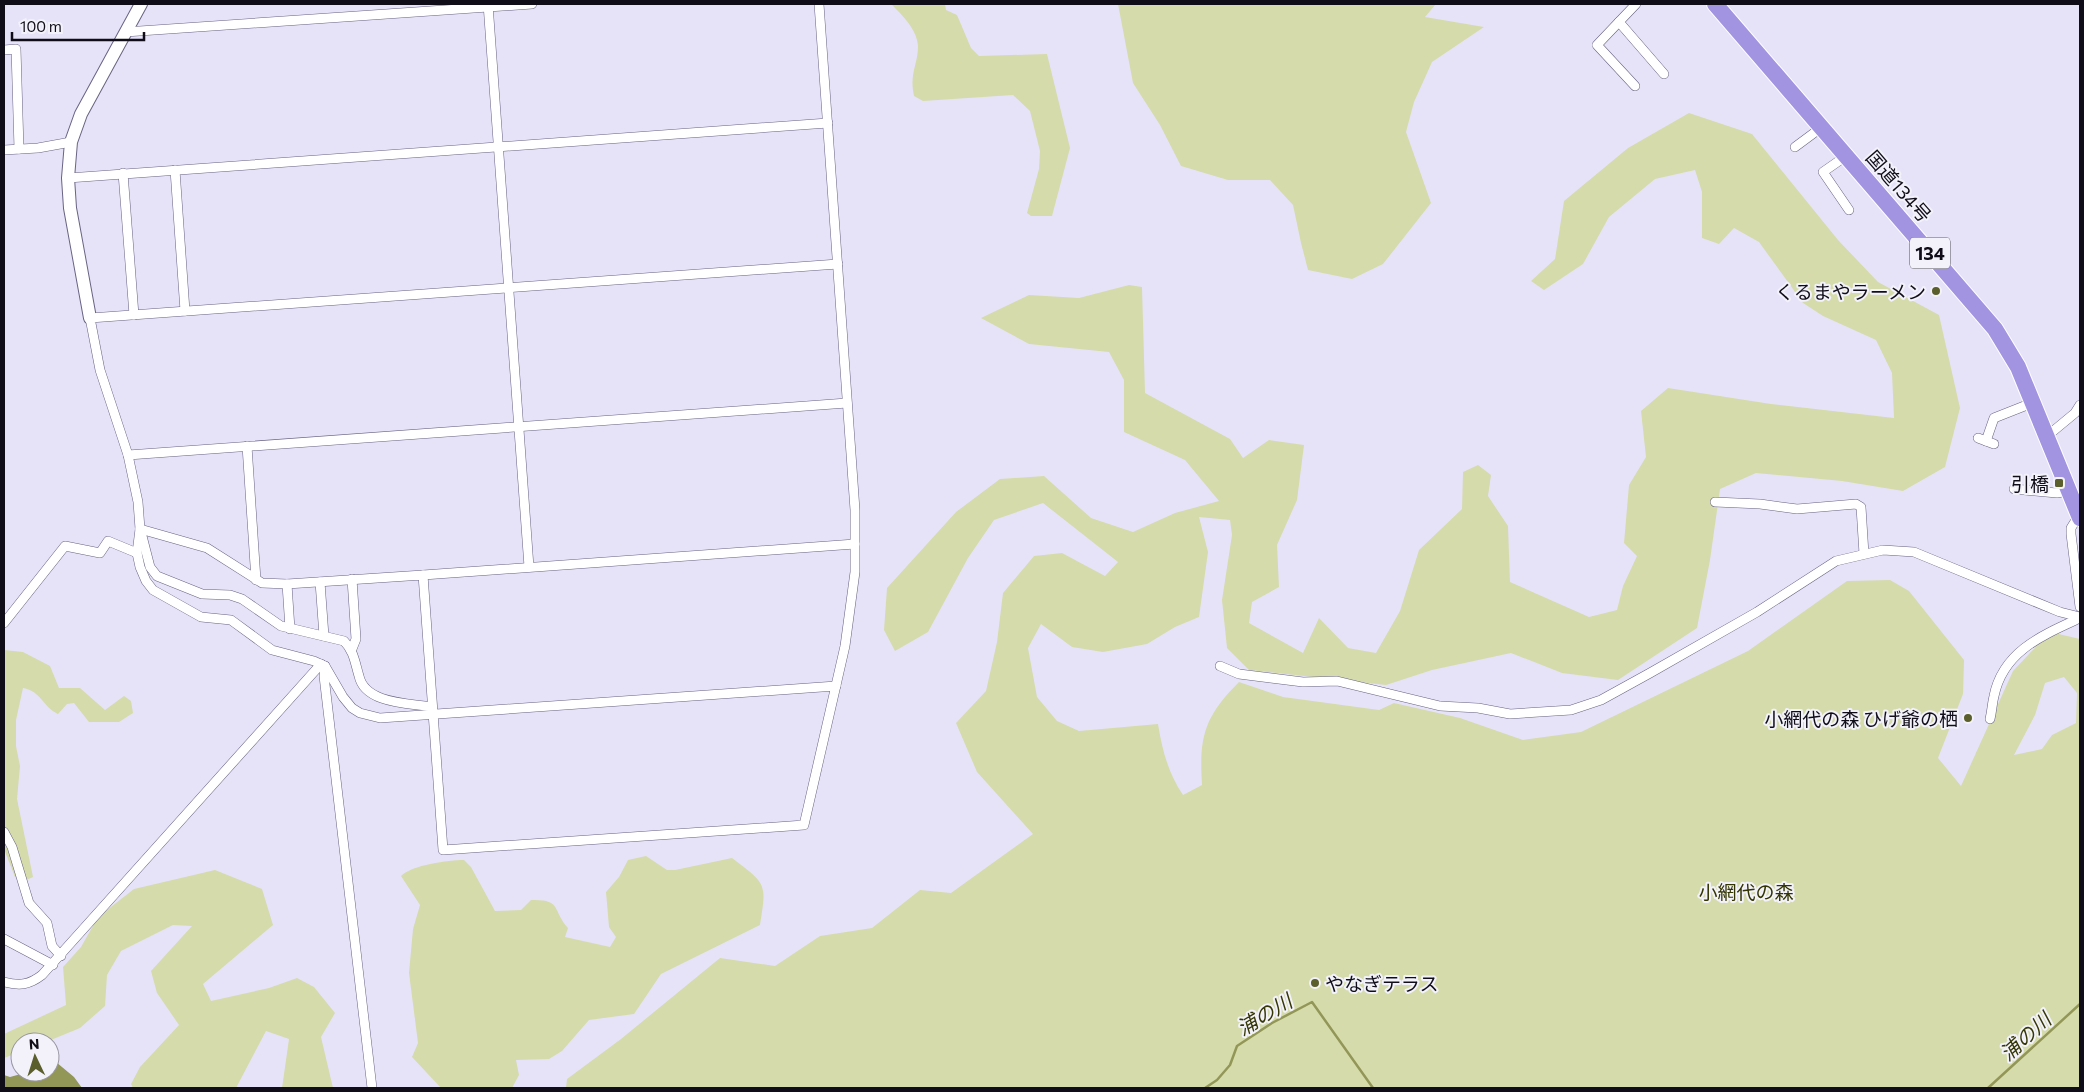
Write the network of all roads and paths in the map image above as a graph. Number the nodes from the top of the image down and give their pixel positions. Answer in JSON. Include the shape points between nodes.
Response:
{"nodes":[{"id":1,"x":141,"y":4,"type":"edge"},
{"id":2,"x":532,"y":4,"type":"edge"},
{"id":3,"x":819,"y":4,"type":"edge"},
{"id":4,"x":1636,"y":4,"type":"edge"},
{"id":5,"x":1715,"y":4,"type":"edge"},
{"id":6,"x":488,"y":5,"type":"edge"},
{"id":7,"x":1619,"y":22,"type":"junction"},
{"id":8,"x":125,"y":32,"type":"junction"},
{"id":9,"x":4,"y":50,"type":"edge"},
{"id":10,"x":1664,"y":74,"type":"dead end"},
{"id":11,"x":1635,"y":86,"type":"dead end"},
{"id":12,"x":828,"y":123,"type":"junction"},
{"id":13,"x":1822,"y":127,"type":"junction"},
{"id":14,"x":72,"y":142,"type":"junction"},
{"id":15,"x":498,"y":147,"type":"junction"},
{"id":16,"x":1795,"y":147,"type":"dead end"},
{"id":17,"x":20,"y":149,"type":"junction"},
{"id":18,"x":4,"y":150,"type":"edge"},
{"id":19,"x":1846,"y":156,"type":"junction"},
{"id":20,"x":175,"y":170,"type":"junction"},
{"id":21,"x":124,"y":173,"type":"junction"},
{"id":22,"x":68,"y":178,"type":"junction"},
{"id":23,"x":1850,"y":210,"type":"dead end"},
{"id":24,"x":838,"y":264,"type":"junction"},
{"id":25,"x":508,"y":287,"type":"junction"},
{"id":26,"x":185,"y":310,"type":"junction"},
{"id":27,"x":134,"y":314,"type":"junction"},
{"id":28,"x":90,"y":318,"type":"junction"},
{"id":29,"x":2032,"y":402,"type":"junction"},
{"id":30,"x":847,"y":403,"type":"junction"},
{"id":31,"x":2080,"y":405,"type":"edge"},
{"id":32,"x":518,"y":427,"type":"junction"},
{"id":33,"x":2046,"y":437,"type":"junction"},
{"id":34,"x":1986,"y":441,"type":"dead end"},
{"id":35,"x":247,"y":446,"type":"junction"},
{"id":36,"x":128,"y":456,"type":"junction"},
{"id":37,"x":2014,"y":489,"type":"dead end"},
{"id":38,"x":2068,"y":491,"type":"junction"},
{"id":39,"x":1715,"y":502,"type":"dead end"},
{"id":40,"x":2080,"y":517,"type":"edge"},
{"id":41,"x":140,"y":529,"type":"junction"},
{"id":42,"x":855,"y":544,"type":"junction"},
{"id":43,"x":137,"y":553,"type":"junction"},
{"id":44,"x":1864,"y":554,"type":"junction"},
{"id":45,"x":529,"y":567,"type":"junction"},
{"id":46,"x":423,"y":575,"type":"junction"},
{"id":47,"x":352,"y":579,"type":"junction"},
{"id":48,"x":256,"y":580,"type":"junction"},
{"id":49,"x":320,"y":582,"type":"junction"},
{"id":50,"x":287,"y":584,"type":"junction"},
{"id":51,"x":2080,"y":607,"type":"edge"},
{"id":52,"x":2080,"y":618,"type":"edge"},
{"id":53,"x":4,"y":623,"type":"edge"},
{"id":54,"x":290,"y":629,"type":"junction"},
{"id":55,"x":324,"y":636,"type":"junction"},
{"id":56,"x":352,"y":649,"type":"junction"},
{"id":57,"x":323,"y":665,"type":"junction"},
{"id":58,"x":1220,"y":666,"type":"dead end"},
{"id":59,"x":836,"y":686,"type":"junction"},
{"id":60,"x":433,"y":711,"type":"junction"},
{"id":61,"x":1990,"y":719,"type":"dead end"},
{"id":62,"x":4,"y":832,"type":"edge"},
{"id":63,"x":4,"y":939,"type":"edge"},
{"id":64,"x":60,"y":956,"type":"junction"},
{"id":65,"x":53,"y":965,"type":"junction"},
{"id":66,"x":4,"y":982,"type":"edge"},
{"id":67,"x":372,"y":1088,"type":"edge"}],
"edges":[{"from":1,"to":8,"type":"street"},
{"from":2,"to":6,"type":"street"},
{"from":3,"to":12,"type":"street"},
{"from":4,"to":7,"type":"street"},
{"from":5,"to":13,"type":"highway","name":"国道134号","number":"134"},
{"from":6,"to":8,"type":"street"},
{"from":6,"to":15,"type":"street"},
{"from":7,"to":10,"type":"street"},
{"from":7,"to":11,"type":"street","via":[[1597,45]]},
{"from":8,"to":14,"type":"street","via":[[81,114]]},
{"from":9,"to":17,"type":"street","via":[[16,49]]},
{"from":12,"to":15,"type":"street"},
{"from":12,"to":24,"type":"street"},
{"from":13,"to":16,"type":"street"},
{"from":13,"to":19,"type":"highway","name":"国道134号","number":"134"},
{"from":14,"to":17,"type":"street"},
{"from":14,"to":22,"type":"street"},
{"from":15,"to":20,"type":"street"},
{"from":15,"to":25,"type":"street"},
{"from":17,"to":18,"type":"street"},
{"from":19,"to":23,"type":"street","via":[[1823,172]]},
{"from":19,"to":29,"type":"highway","name":"国道134号","number":"134","via":[[1995,329],[2018,367]]},
{"from":20,"to":21,"type":"street"},
{"from":20,"to":26,"type":"street"},
{"from":21,"to":22,"type":"street"},
{"from":21,"to":27,"type":"street"},
{"from":22,"to":28,"type":"street","via":[[70,208]]},
{"from":24,"to":25,"type":"street"},
{"from":24,"to":30,"type":"street"},
{"from":25,"to":26,"type":"street"},
{"from":25,"to":32,"type":"street"},
{"from":26,"to":27,"type":"street"},
{"from":27,"to":28,"type":"street"},
{"from":28,"to":36,"type":"street","via":[[100,370]]},
{"from":29,"to":33,"type":"highway","name":"国道134号","number":"134"},
{"from":29,"to":34,"type":"street","via":[[1994,418]]},
{"from":30,"to":32,"type":"street"},
{"from":30,"to":42,"type":"street"},
{"from":31,"to":33,"type":"street"},
{"from":32,"to":35,"type":"street"},
{"from":32,"to":45,"type":"street"},
{"from":33,"to":38,"type":"highway","name":"国道134号","number":"134"},
{"from":35,"to":36,"type":"street"},
{"from":35,"to":48,"type":"street"},
{"from":36,"to":41,"type":"street"},
{"from":37,"to":38,"type":"street"},
{"from":38,"to":40,"type":"highway","name":"国道134号","number":"134"},
{"from":39,"to":44,"type":"street","via":[[1797,509],[1856,504],[1861,507]]},
{"from":40,"to":51,"type":"street","via":[[2071,534]]},
{"from":41,"to":43,"type":"street"},
{"from":41,"to":48,"type":"street","via":[[207,548]]},
{"from":41,"to":54,"type":"street","via":[[150,567],[157,576],[202,594],[242,598]]},
{"from":42,"to":45,"type":"street"},
{"from":42,"to":59,"type":"street","via":[[852,599]]},
{"from":43,"to":53,"type":"street","via":[[108,541],[100,552],[65,546]]},
{"from":43,"to":57,"type":"street","via":[[146,582],[153,590],[201,617],[231,620],[272,650]]},
{"from":44,"to":52,"type":"street","via":[[1884,550],[1914,552]]},
{"from":44,"to":58,"type":"street","via":[[1826,567],[1728,630],[1601,700],[1572,710],[1510,714],[1440,706],[1337,682],[1303,682],[1239,674]]},
{"from":45,"to":46,"type":"street"},
{"from":46,"to":47,"type":"street"},
{"from":46,"to":60,"type":"street"},
{"from":47,"to":49,"type":"street"},
{"from":47,"to":56,"type":"street","via":[[356,640]]},
{"from":48,"to":50,"type":"street"},
{"from":49,"to":50,"type":"street"},
{"from":49,"to":55,"type":"street"},
{"from":50,"to":54,"type":"street"},
{"from":52,"to":61,"type":"street","via":[[2037,638],[2013,659],[1994,695]]},
{"from":54,"to":55,"type":"street"},
{"from":55,"to":56,"type":"street","via":[[344,641]]},
{"from":56,"to":60,"type":"street","via":[[360,682],[366,691],[378,698]]},
{"from":57,"to":60,"type":"street","via":[[343,697],[360,713],[380,718]]},
{"from":57,"to":64,"type":"street"},
{"from":57,"to":67,"type":"street"},
{"from":59,"to":60,"type":"street"},
{"from":59,"to":60,"type":"street","via":[[804,825],[443,850]]},
{"from":62,"to":64,"type":"street","via":[[12,847],[29,903],[46,923],[52,946]]},
{"from":63,"to":65,"type":"street"},
{"from":64,"to":65,"type":"street"},
{"from":65,"to":66,"type":"street","via":[[24,985]]}]}
